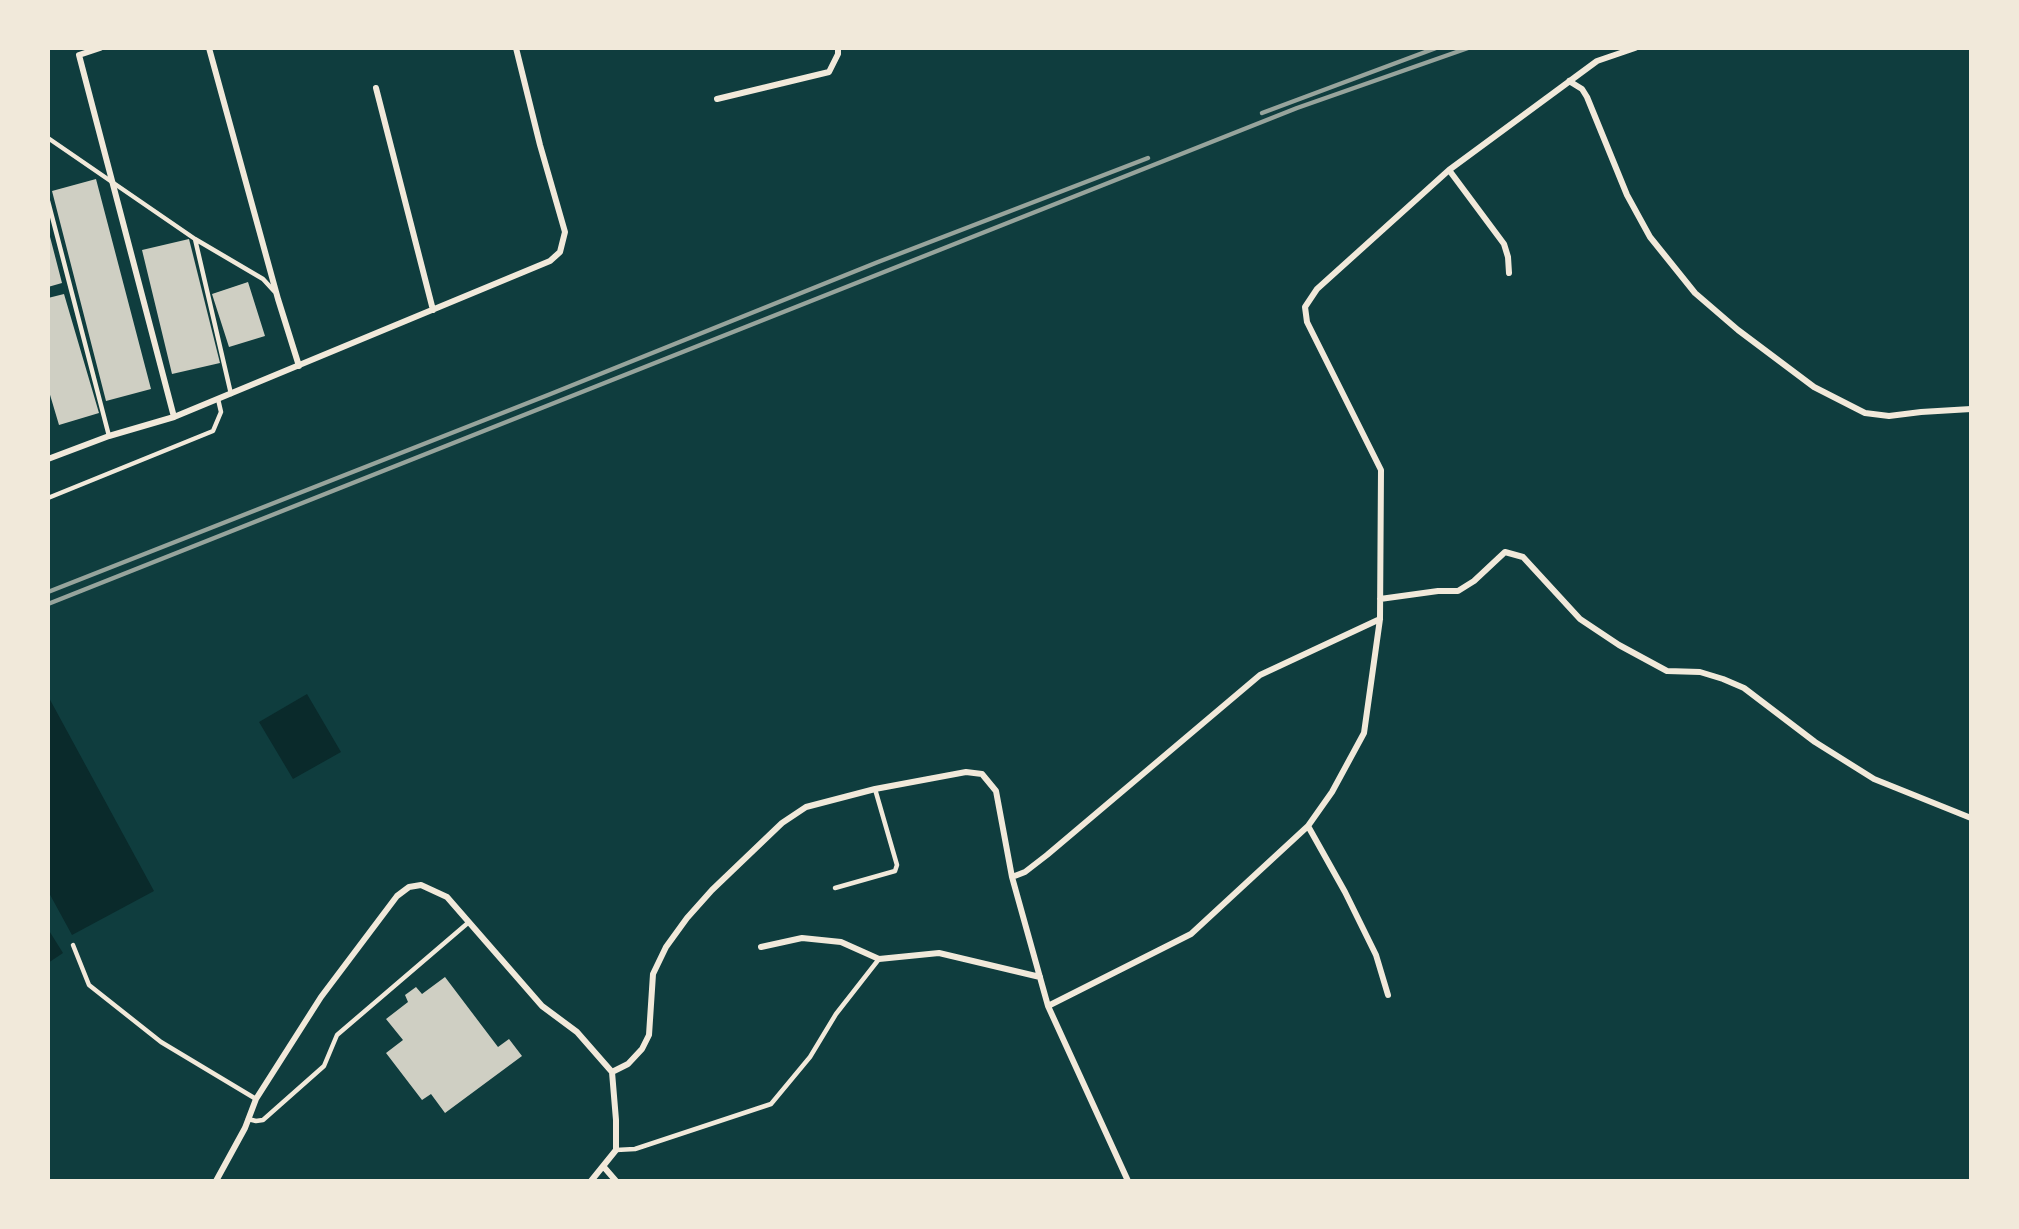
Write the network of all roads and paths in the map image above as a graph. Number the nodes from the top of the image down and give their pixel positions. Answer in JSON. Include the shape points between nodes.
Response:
{"nodes":[{"id":1,"x":100,"y":48,"type":"edge"},
{"id":2,"x":209,"y":48,"type":"edge"},
{"id":3,"x":516,"y":48,"type":"edge"},
{"id":4,"x":838,"y":48,"type":"edge"},
{"id":5,"x":1635,"y":48,"type":"edge"},
{"id":6,"x":1569,"y":81,"type":"junction"},
{"id":7,"x":376,"y":88,"type":"dead end"},
{"id":8,"x":717,"y":99,"type":"dead end"},
{"id":9,"x":48,"y":138,"type":"edge"},
{"id":10,"x":1449,"y":170,"type":"junction"},
{"id":11,"x":114,"y":184,"type":"junction"},
{"id":12,"x":48,"y":201,"type":"edge"},
{"id":13,"x":195,"y":239,"type":"junction"},
{"id":14,"x":1509,"y":273,"type":"dead end"},
{"id":15,"x":278,"y":299,"type":"junction"},
{"id":16,"x":434,"y":310,"type":"junction"},
{"id":17,"x":299,"y":366,"type":"junction"},
{"id":18,"x":231,"y":394,"type":"junction"},
{"id":19,"x":218,"y":399,"type":"junction"},
{"id":20,"x":1971,"y":409,"type":"edge"},
{"id":21,"x":174,"y":417,"type":"junction"},
{"id":22,"x":109,"y":436,"type":"junction"},
{"id":23,"x":48,"y":457,"type":"edge"},
{"id":24,"x":48,"y":498,"type":"edge"},
{"id":25,"x":1380,"y":599,"type":"junction"},
{"id":26,"x":1380,"y":619,"type":"junction"},
{"id":27,"x":875,"y":789,"type":"junction"},
{"id":28,"x":1971,"y":818,"type":"edge"},
{"id":29,"x":1308,"y":826,"type":"junction"},
{"id":30,"x":1012,"y":877,"type":"junction"},
{"id":31,"x":835,"y":888,"type":"dead end"},
{"id":32,"x":469,"y":922,"type":"junction"},
{"id":33,"x":73,"y":945,"type":"dead end"},
{"id":34,"x":761,"y":947,"type":"dead end"},
{"id":35,"x":879,"y":959,"type":"junction"},
{"id":36,"x":1040,"y":977,"type":"junction"},
{"id":37,"x":1388,"y":995,"type":"dead end"},
{"id":38,"x":1048,"y":1006,"type":"junction"},
{"id":39,"x":612,"y":1072,"type":"junction"},
{"id":40,"x":256,"y":1099,"type":"junction"},
{"id":41,"x":248,"y":1119,"type":"junction"},
{"id":42,"x":616,"y":1150,"type":"junction"},
{"id":43,"x":603,"y":1166,"type":"junction"},
{"id":44,"x":216,"y":1181,"type":"edge"},
{"id":45,"x":591,"y":1181,"type":"edge"},
{"id":46,"x":616,"y":1181,"type":"edge"},
{"id":47,"x":1128,"y":1181,"type":"edge"}],
"edges":[{"from":1,"to":11,"type":"street","via":[[79,55]]},
{"from":2,"to":15,"type":"street"},
{"from":3,"to":16,"type":"street","via":[[566,232],[560,252],[550,261]]},
{"from":4,"to":8,"type":"street","via":[[830,72]]},
{"from":5,"to":6,"type":"street","via":[[1597,61]]},
{"from":6,"to":10,"type":"street"},
{"from":6,"to":20,"type":"street","via":[[1587,97],[1627,195],[1650,237],[1695,293],[1738,330],[1814,387],[1865,413],[1889,416]]},
{"from":7,"to":16,"type":"street"},
{"from":9,"to":11,"type":"lane"},
{"from":10,"to":14,"type":"street","via":[[1504,244]]},
{"from":10,"to":25,"type":"street","via":[[1317,289],[1305,307],[1307,322],[1381,470]]},
{"from":11,"to":13,"type":"lane"},
{"from":11,"to":21,"type":"street"},
{"from":12,"to":22,"type":"lane"},
{"from":13,"to":15,"type":"lane","via":[[263,279]]},
{"from":13,"to":18,"type":"lane"},
{"from":15,"to":17,"type":"street"},
{"from":16,"to":17,"type":"street"},
{"from":17,"to":18,"type":"street"},
{"from":18,"to":19,"type":"street"},
{"from":19,"to":21,"type":"street"},
{"from":19,"to":24,"type":"lane","via":[[221,412],[213,431]]},
{"from":21,"to":22,"type":"street"},
{"from":22,"to":23,"type":"street"},
{"from":25,"to":26,"type":"street"},
{"from":25,"to":28,"type":"street","via":[[1458,591],[1505,552],[1523,557],[1580,620],[1627,649],[1667,671],[1700,672],[1744,688],[1815,742],[1874,779]]},
{"from":26,"to":29,"type":"street","via":[[1364,733],[1332,792]]},
{"from":26,"to":30,"type":"street","via":[[1260,675],[1047,855]]},
{"from":27,"to":30,"type":"street","via":[[966,772],[982,774],[996,791]]},
{"from":27,"to":31,"type":"lane","via":[[897,866],[895,871]]},
{"from":27,"to":39,"type":"street","via":[[806,807],[782,823],[712,890],[666,947],[654,974],[649,1035],[642,1050],[628,1064]]},
{"from":29,"to":37,"type":"street","via":[[1376,955]]},
{"from":29,"to":38,"type":"street","via":[[1191,934]]},
{"from":30,"to":36,"type":"street"},
{"from":32,"to":39,"type":"street","via":[[542,1006],[577,1032]]},
{"from":32,"to":40,"type":"street","via":[[447,897],[421,885],[409,887],[397,896],[321,997]]},
{"from":32,"to":41,"type":"lane","via":[[337,1035],[324,1066],[263,1119]]},
{"from":33,"to":40,"type":"lane","via":[[89,985],[161,1042]]},
{"from":34,"to":35,"type":"street","via":[[802,938],[841,942]]},
{"from":35,"to":36,"type":"street","via":[[939,953]]},
{"from":35,"to":42,"type":"lane","via":[[836,1014],[810,1057],[771,1104],[635,1149]]},
{"from":36,"to":38,"type":"street"},
{"from":38,"to":47,"type":"street"},
{"from":39,"to":42,"type":"street"},
{"from":40,"to":41,"type":"street"},
{"from":41,"to":44,"type":"street"},
{"from":42,"to":43,"type":"street"},
{"from":43,"to":45,"type":"street"},
{"from":43,"to":46,"type":"street"}]}
